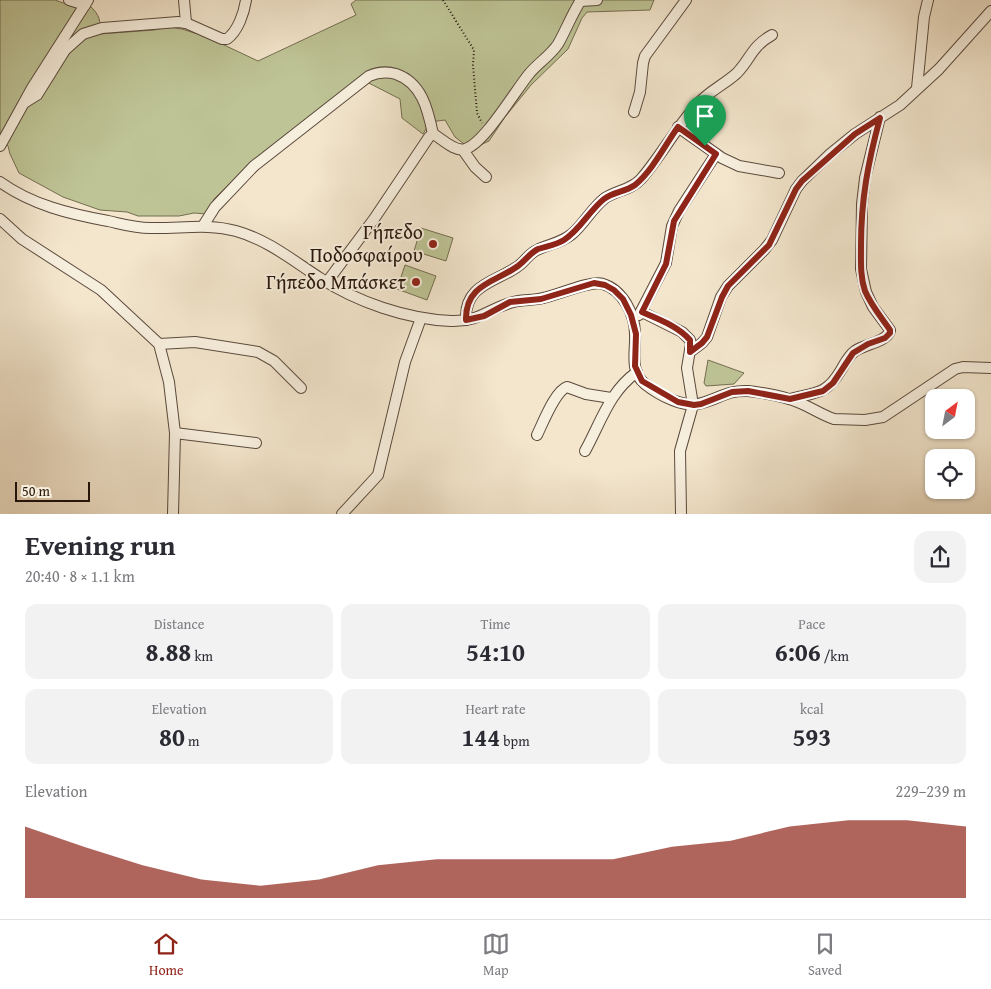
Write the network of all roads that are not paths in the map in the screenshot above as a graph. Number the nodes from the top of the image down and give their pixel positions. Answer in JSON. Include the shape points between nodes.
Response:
{"nodes":[{"id":1,"x":69,"y":0,"type":"edge"},
{"id":2,"x":184,"y":0,"type":"edge"},
{"id":3,"x":246,"y":0,"type":"edge"},
{"id":4,"x":597,"y":0,"type":"edge"},
{"id":5,"x":686,"y":0,"type":"edge"},
{"id":6,"x":928,"y":0,"type":"edge"},
{"id":7,"x":580,"y":1,"type":"edge"},
{"id":8,"x":87,"y":3,"type":"edge"},
{"id":9,"x":991,"y":11,"type":"edge"},
{"id":10,"x":186,"y":23,"type":"junction"},
{"id":11,"x":772,"y":35,"type":"dead end"},
{"id":12,"x":916,"y":88,"type":"junction"},
{"id":13,"x":24,"y":103,"type":"junction"},
{"id":14,"x":634,"y":112,"type":"dead end"},
{"id":15,"x":880,"y":118,"type":"junction"},
{"id":16,"x":678,"y":127,"type":"junction"},
{"id":17,"x":433,"y":134,"type":"junction"},
{"id":18,"x":0,"y":146,"type":"edge"},
{"id":19,"x":463,"y":150,"type":"junction"},
{"id":20,"x":716,"y":154,"type":"junction"},
{"id":21,"x":779,"y":174,"type":"dead end"},
{"id":22,"x":486,"y":177,"type":"dead end"},
{"id":23,"x":0,"y":182,"type":"edge"},
{"id":24,"x":0,"y":219,"type":"edge"},
{"id":25,"x":203,"y":226,"type":"junction"},
{"id":26,"x":327,"y":282,"type":"junction"},
{"id":27,"x":642,"y":312,"type":"junction"},
{"id":28,"x":421,"y":318,"type":"junction"},
{"id":29,"x":466,"y":320,"type":"junction"},
{"id":30,"x":633,"y":322,"type":"junction"},
{"id":31,"x":159,"y":344,"type":"junction"},
{"id":32,"x":690,"y":352,"type":"junction"},
{"id":33,"x":991,"y":368,"type":"edge"},
{"id":34,"x":637,"y":372,"type":"junction"},
{"id":35,"x":301,"y":388,"type":"dead end"},
{"id":36,"x":612,"y":398,"type":"junction"},
{"id":37,"x":790,"y":399,"type":"junction"},
{"id":38,"x":694,"y":405,"type":"junction"},
{"id":39,"x":174,"y":433,"type":"junction"},
{"id":40,"x":537,"y":435,"type":"dead end"},
{"id":41,"x":256,"y":443,"type":"dead end"},
{"id":42,"x":585,"y":451,"type":"dead end"},
{"id":43,"x":173,"y":514,"type":"edge"},
{"id":44,"x":342,"y":514,"type":"edge"},
{"id":45,"x":681,"y":514,"type":"edge"}],
"edges":[{"from":1,"to":8,"type":"street"},
{"from":2,"to":10,"type":"street"},
{"from":3,"to":10,"type":"street","via":[[242,16],[227,39]]},
{"from":4,"to":7,"type":"street"},
{"from":5,"to":14,"type":"street","via":[[646,56]]},
{"from":6,"to":12,"type":"street"},
{"from":7,"to":19,"type":"street","via":[[558,44],[528,75],[484,135]]},
{"from":8,"to":13,"type":"street"},
{"from":9,"to":12,"type":"street","via":[[939,69]]},
{"from":10,"to":13,"type":"street","via":[[102,28],[83,34],[65,50],[36,95]]},
{"from":11,"to":16,"type":"street","via":[[757,44],[737,73],[705,96]]},
{"from":12,"to":15,"type":"street","via":[[900,105]]},
{"from":13,"to":18,"type":"street"},
{"from":15,"to":32,"type":"street","via":[[855,134],[802,181],[769,245],[728,286],[707,337]]},
{"from":15,"to":37,"type":"street","via":[[865,178],[861,269],[866,292],[890,333],[853,353],[833,383],[823,391]]},
{"from":16,"to":20,"type":"street"},
{"from":16,"to":29,"type":"street","via":[[635,184],[603,200],[564,240],[535,251],[517,267],[477,290],[468,305]]},
{"from":17,"to":19,"type":"street"},
{"from":17,"to":25,"type":"street","via":[[425,102],[413,84],[402,76],[377,72],[254,166],[216,206]]},
{"from":17,"to":26,"type":"street"},
{"from":19,"to":22,"type":"street"},
{"from":20,"to":21,"type":"street","via":[[739,166]]},
{"from":20,"to":27,"type":"street","via":[[674,221],[666,264]]},
{"from":23,"to":25,"type":"street","via":[[38,203],[99,220],[142,228]]},
{"from":24,"to":31,"type":"street","via":[[22,239],[101,290]]},
{"from":25,"to":26,"type":"street","via":[[252,236]]},
{"from":26,"to":28,"type":"street","via":[[370,302]]},
{"from":27,"to":30,"type":"street"},
{"from":27,"to":32,"type":"street","via":[[684,334],[690,340]]},
{"from":28,"to":29,"type":"street"},
{"from":28,"to":44,"type":"street","via":[[403,370],[378,475]]},
{"from":29,"to":30,"type":"street","via":[[484,316],[510,302],[541,299],[598,283],[618,293],[628,306]]},
{"from":30,"to":34,"type":"street"},
{"from":31,"to":35,"type":"street","via":[[206,343],[258,352],[274,361]]},
{"from":31,"to":39,"type":"street","via":[[169,382]]},
{"from":32,"to":38,"type":"street","via":[[687,368]]},
{"from":33,"to":37,"type":"street","via":[[955,369],[878,419],[834,419]]},
{"from":34,"to":36,"type":"street"},
{"from":34,"to":38,"type":"street","via":[[650,387],[678,402]]},
{"from":36,"to":40,"type":"street","via":[[564,387]]},
{"from":36,"to":42,"type":"street"},
{"from":37,"to":38,"type":"street","via":[[748,391],[732,392]]},
{"from":38,"to":45,"type":"street","via":[[680,452]]},
{"from":39,"to":41,"type":"street"},
{"from":39,"to":43,"type":"street"}]}
